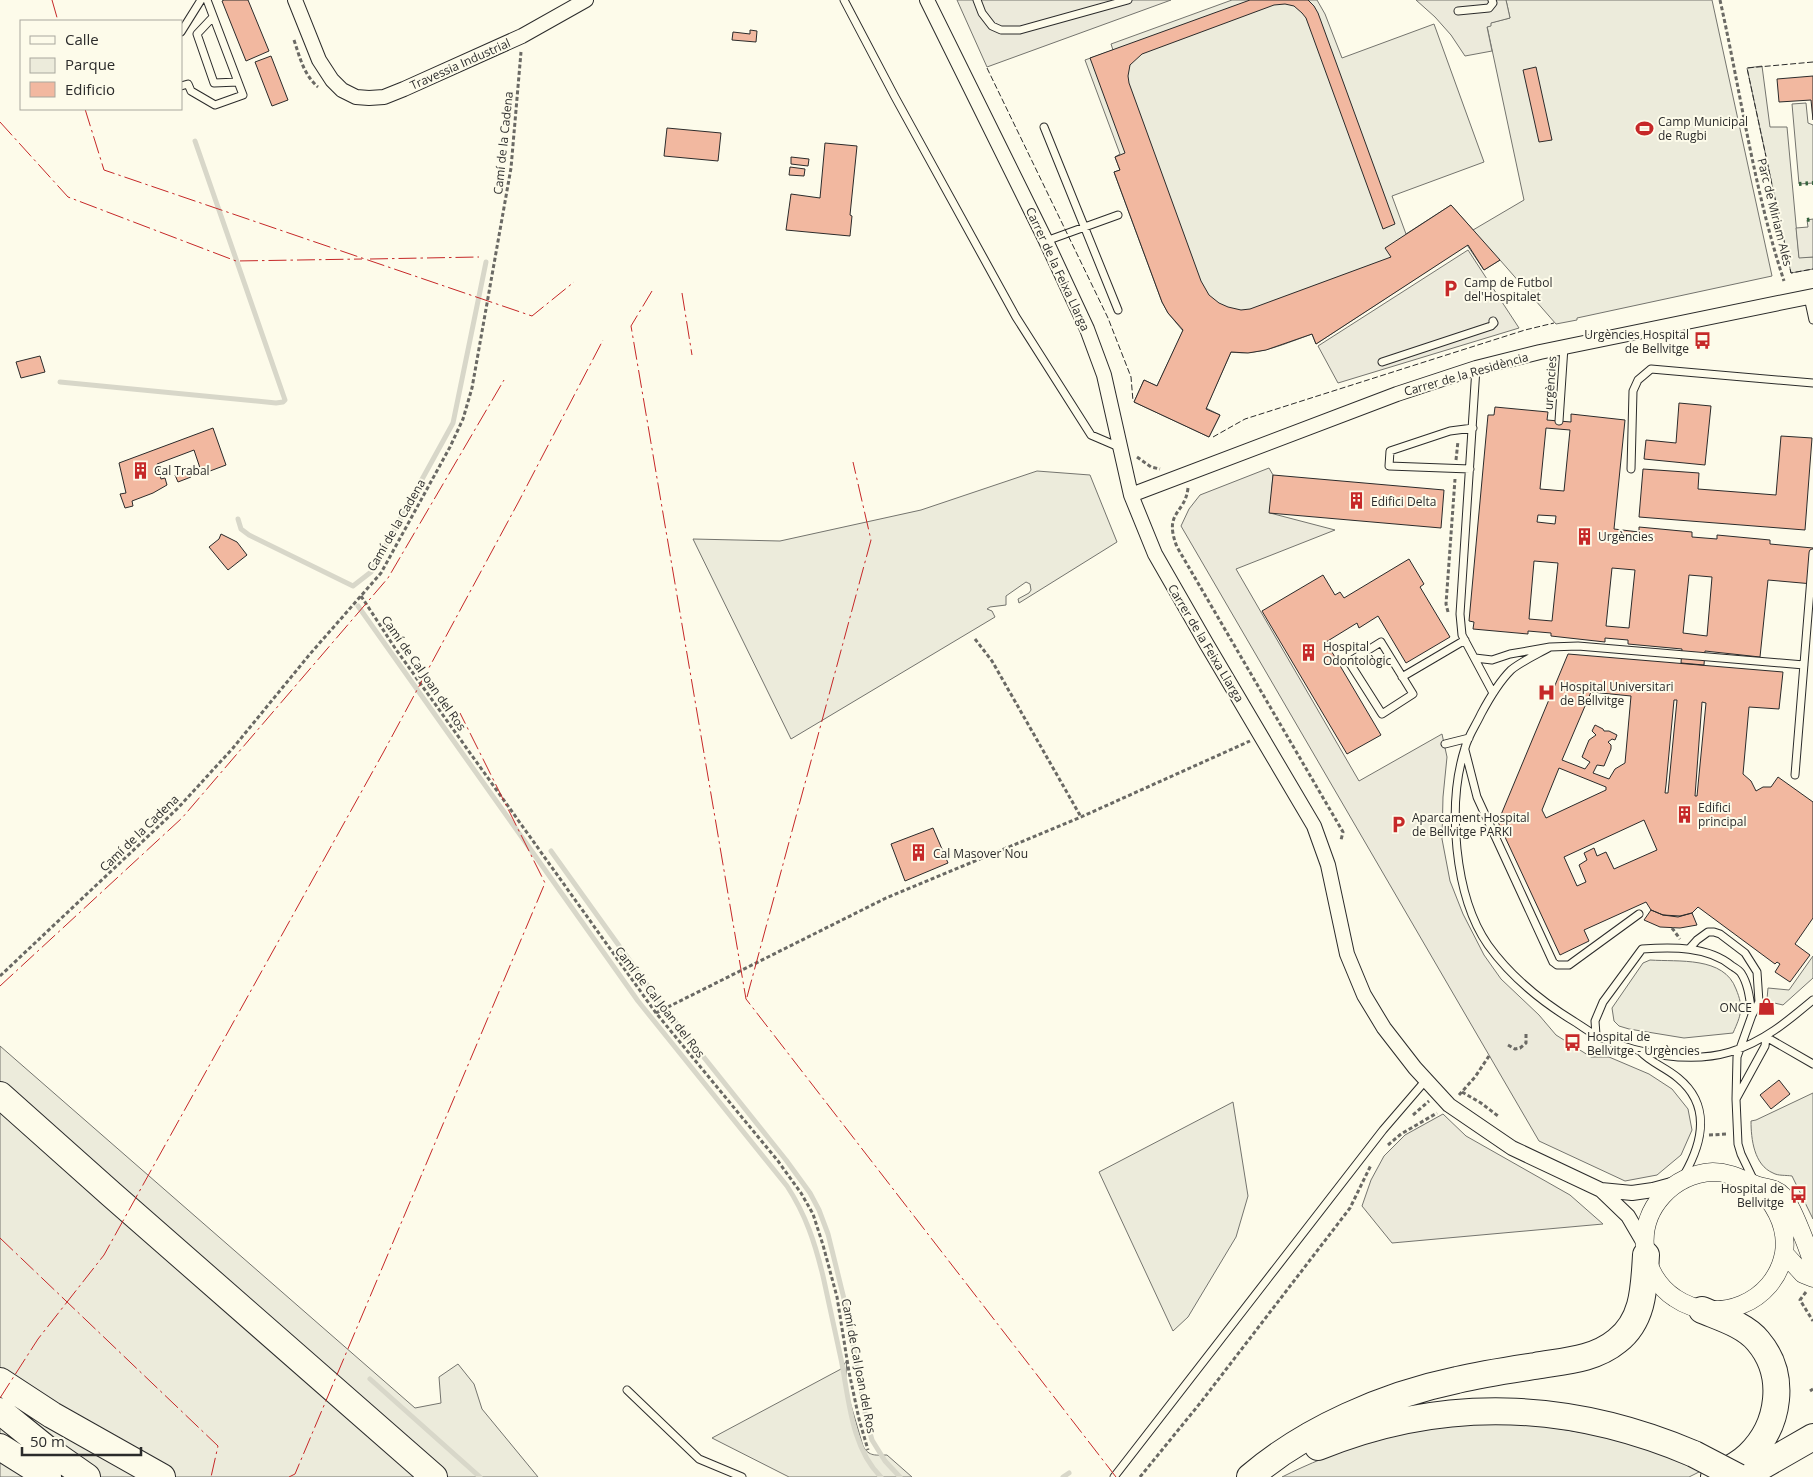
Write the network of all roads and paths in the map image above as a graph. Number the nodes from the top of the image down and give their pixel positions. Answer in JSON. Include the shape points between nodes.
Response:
{"nodes":[{"id":1,"x":202,"y":0,"type":"edge"},
{"id":2,"x":207,"y":0,"type":"edge"},
{"id":3,"x":295,"y":0,"type":"edge"},
{"id":4,"x":586,"y":0,"type":"edge"},
{"id":5,"x":844,"y":0,"type":"edge"},
{"id":6,"x":927,"y":0,"type":"edge"},
{"id":7,"x":977,"y":0,"type":"edge"},
{"id":8,"x":1128,"y":0,"type":"edge"},
{"id":9,"x":1492,"y":0,"type":"edge"},
{"id":10,"x":1720,"y":0,"type":"edge"},
{"id":11,"x":1458,"y":11,"type":"dead end"},
{"id":12,"x":213,"y":17,"type":"junction"},
{"id":13,"x":182,"y":30,"type":"edge"},
{"id":14,"x":522,"y":36,"type":"junction"},
{"id":15,"x":293,"y":40,"type":"dead end"},
{"id":16,"x":238,"y":82,"type":"junction"},
{"id":17,"x":182,"y":86,"type":"edge"},
{"id":18,"x":320,"y":89,"type":"dead end"},
{"id":19,"x":1044,"y":127,"type":"dead end"},
{"id":20,"x":1118,"y":215,"type":"dead end"},
{"id":21,"x":1084,"y":227,"type":"junction"},
{"id":22,"x":1046,"y":242,"type":"junction"},
{"id":23,"x":1784,"y":281,"type":"dead end"},
{"id":24,"x":1811,"y":296,"type":"edge"},
{"id":25,"x":1118,"y":310,"type":"dead end"},
{"id":26,"x":1813,"y":320,"type":"edge"},
{"id":27,"x":1493,"y":321,"type":"dead end"},
{"id":28,"x":1564,"y":347,"type":"junction"},
{"id":29,"x":1382,"y":362,"type":"dead end"},
{"id":30,"x":1476,"y":368,"type":"junction"},
{"id":31,"x":1813,"y":383,"type":"edge"},
{"id":32,"x":1559,"y":421,"type":"dead end"},
{"id":33,"x":1473,"y":428,"type":"junction"},
{"id":34,"x":1119,"y":447,"type":"junction"},
{"id":35,"x":1470,"y":469,"type":"junction"},
{"id":36,"x":1631,"y":469,"type":"dead end"},
{"id":37,"x":1188,"y":489,"type":"dead end"},
{"id":38,"x":1131,"y":495,"type":"junction"},
{"id":39,"x":1813,"y":553,"type":"edge"},
{"id":40,"x":361,"y":596,"type":"junction"},
{"id":41,"x":975,"y":639,"type":"dead end"},
{"id":42,"x":1465,"y":640,"type":"junction"},
{"id":43,"x":1550,"y":647,"type":"junction"},
{"id":44,"x":1475,"y":658,"type":"junction"},
{"id":45,"x":1804,"y":666,"type":"junction"},
{"id":46,"x":1402,"y":676,"type":"junction"},
{"id":47,"x":1493,"y":693,"type":"junction"},
{"id":48,"x":1262,"y":736,"type":"junction"},
{"id":49,"x":1469,"y":738,"type":"junction"},
{"id":50,"x":1444,"y":744,"type":"dead end"},
{"id":51,"x":1465,"y":747,"type":"junction"},
{"id":52,"x":1795,"y":775,"type":"dead end"},
{"id":53,"x":1081,"y":816,"type":"junction"},
{"id":54,"x":1341,"y":840,"type":"dead end"},
{"id":55,"x":1639,"y":914,"type":"dead end"},
{"id":56,"x":1689,"y":949,"type":"junction"},
{"id":57,"x":0,"y":976,"type":"edge"},
{"id":58,"x":1813,"y":1000,"type":"edge"},
{"id":59,"x":656,"y":1013,"type":"junction"},
{"id":60,"x":1752,"y":1015,"type":"junction"},
{"id":61,"x":1526,"y":1034,"type":"dead end"},
{"id":62,"x":1596,"y":1035,"type":"junction"},
{"id":63,"x":1766,"y":1037,"type":"junction"},
{"id":64,"x":1508,"y":1045,"type":"dead end"},
{"id":65,"x":1740,"y":1047,"type":"junction"},
{"id":66,"x":1640,"y":1051,"type":"junction"},
{"id":67,"x":1489,"y":1056,"type":"dead end"},
{"id":68,"x":1813,"y":1064,"type":"edge"},
{"id":69,"x":1426,"y":1080,"type":"junction"},
{"id":70,"x":0,"y":1095,"type":"edge"},
{"id":71,"x":1736,"y":1099,"type":"junction"},
{"id":72,"x":1430,"y":1100,"type":"dead end"},
{"id":73,"x":1441,"y":1111,"type":"dead end"},
{"id":74,"x":0,"y":1114,"type":"edge"},
{"id":75,"x":1498,"y":1116,"type":"dead end"},
{"id":76,"x":1409,"y":1119,"type":"dead end"},
{"id":77,"x":1402,"y":1126,"type":"dead end"},
{"id":78,"x":1401,"y":1134,"type":"junction"},
{"id":79,"x":1731,"y":1134,"type":"dead end"},
{"id":80,"x":1707,"y":1135,"type":"dead end"},
{"id":81,"x":1386,"y":1146,"type":"dead end"},
{"id":82,"x":1376,"y":1158,"type":"dead end"},
{"id":83,"x":1678,"y":1182,"type":"junction"},
{"id":84,"x":1756,"y":1185,"type":"junction"},
{"id":85,"x":1601,"y":1190,"type":"junction"},
{"id":86,"x":111,"y":1194,"type":"junction"},
{"id":87,"x":1646,"y":1250,"type":"junction"},
{"id":88,"x":1784,"y":1253,"type":"junction"},
{"id":89,"x":1813,"y":1265,"type":"edge"},
{"id":90,"x":1811,"y":1283,"type":"edge"},
{"id":91,"x":1702,"y":1310,"type":"junction"},
{"id":92,"x":1813,"y":1321,"type":"edge"},
{"id":93,"x":0,"y":1381,"type":"edge"},
{"id":94,"x":627,"y":1390,"type":"dead end"},
{"id":95,"x":0,"y":1411,"type":"edge"},
{"id":96,"x":1813,"y":1437,"type":"edge"},
{"id":97,"x":0,"y":1447,"type":"edge"},
{"id":98,"x":868,"y":1450,"type":"dead end"},
{"id":99,"x":48,"y":1477,"type":"edge"},
{"id":100,"x":87,"y":1477,"type":"edge"},
{"id":101,"x":162,"y":1477,"type":"edge"},
{"id":102,"x":434,"y":1477,"type":"edge"},
{"id":103,"x":742,"y":1477,"type":"edge"},
{"id":104,"x":1114,"y":1477,"type":"edge"},
{"id":105,"x":1140,"y":1477,"type":"edge"},
{"id":106,"x":1250,"y":1477,"type":"edge"},
{"id":107,"x":1256,"y":1477,"type":"edge"},
{"id":108,"x":1714,"y":1477,"type":"edge"},
{"id":109,"x":1738,"y":1477,"type":"edge"},
{"id":110,"x":1743,"y":1477,"type":"edge"}],
"edges":[{"from":1,"to":13,"type":"lane"},
{"from":2,"to":12,"type":"lane"},
{"from":3,"to":14,"type":"street","name":"Travessia Industrial","via":[[319,60],[332,80],[356,97],[384,97]]},
{"from":4,"to":14,"type":"street","name":"Travessia Industrial"},
{"from":5,"to":34,"type":"lane","via":[[1016,317],[1091,435]]},
{"from":6,"to":22,"type":"street","name":"Carrer de la Feixa Llarga"},
{"from":7,"to":8,"type":"lane","via":[[992,26],[1001,30],[1020,30]]},
{"from":9,"to":11,"type":"lane","via":[[1489,8]]},
{"from":10,"to":23,"type":"path","name":"Parc de Miriam Alés","via":[[1768,230]]},
{"from":12,"to":16,"type":"lane"},
{"from":12,"to":16,"type":"lane","via":[[196,34],[214,84]]},
{"from":14,"to":40,"type":"path","name":"Camí de la Cadena","via":[[511,168],[466,410],[450,448],[381,573]]},
{"from":15,"to":18,"type":"path","via":[[309,77]]},
{"from":16,"to":17,"type":"lane","via":[[242,96],[215,105],[191,91],[188,84]]},
{"from":19,"to":21,"type":"lane"},
{"from":20,"to":21,"type":"lane"},
{"from":21,"to":22,"type":"lane"},
{"from":21,"to":25,"type":"lane"},
{"from":22,"to":34,"type":"street","name":"Carrer de la Feixa Llarga","via":[[1097,355]]},
{"from":24,"to":26,"type":"lane"},
{"from":24,"to":28,"type":"street","name":"Carrer de la Residència"},
{"from":27,"to":29,"type":"lane","via":[[1491,326]]},
{"from":28,"to":30,"type":"street","name":"Carrer de la Residència"},
{"from":28,"to":32,"type":"lane","name":"urgències"},
{"from":30,"to":33,"type":"lane"},
{"from":30,"to":38,"type":"street","name":"Carrer de la Residència","via":[[1396,394]]},
{"from":31,"to":36,"type":"lane","via":[[1651,369],[1638,380],[1633,391]]},
{"from":33,"to":35,"type":"lane"},
{"from":33,"to":35,"type":"lane","via":[[1450,430],[1390,451],[1389,466]]},
{"from":34,"to":38,"type":"street","name":"Carrer de la Feixa Llarga"},
{"from":35,"to":42,"type":"lane","via":[[1460,614]]},
{"from":37,"to":54,"type":"path","name":"Carrer de la Feixa Llarga","via":[[1173,519],[1172,533],[1177,547],[1343,832]]},
{"from":38,"to":48,"type":"street","name":"Carrer de la Feixa Llarga","via":[[1169,580]]},
{"from":39,"to":45,"type":"lane"},
{"from":40,"to":57,"type":"path","name":"Camí de la Cadena","via":[[178,808]]},
{"from":40,"to":59,"type":"path","name":"Camí de Cal Joan del Ros","via":[[394,648]]},
{"from":41,"to":53,"type":"path","via":[[992,661]]},
{"from":42,"to":44,"type":"lane"},
{"from":42,"to":46,"type":"lane"},
{"from":43,"to":44,"type":"lane","via":[[1492,660]]},
{"from":43,"to":45,"type":"lane","via":[[1578,646]]},
{"from":43,"to":47,"type":"lane","via":[[1512,670]]},
{"from":44,"to":47,"type":"lane"},
{"from":45,"to":52,"type":"lane"},
{"from":46,"to":46,"type":"lane","via":[[1381,642],[1349,662],[1382,714],[1413,694]]},
{"from":47,"to":49,"type":"lane"},
{"from":48,"to":53,"type":"path"},
{"from":48,"to":69,"type":"street","name":"Carrer de la Feixa Llarga","via":[[1307,811],[1321,843],[1354,975],[1397,1046]]},
{"from":49,"to":50,"type":"lane"},
{"from":49,"to":51,"type":"lane"},
{"from":51,"to":55,"type":"lane","via":[[1477,797],[1553,962],[1569,965]]},
{"from":51,"to":62,"type":"lane","via":[[1455,826],[1462,884],[1472,913],[1487,944],[1510,973],[1551,1008]]},
{"from":53,"to":59,"type":"path","via":[[886,898]]},
{"from":56,"to":60,"type":"lane","via":[[1716,955],[1741,973]]},
{"from":56,"to":60,"type":"lane","via":[[1708,932],[1714,932],[1745,954],[1759,978],[1759,1002]]},
{"from":56,"to":62,"type":"lane","via":[[1642,949],[1603,1002],[1595,1021]]},
{"from":58,"to":63,"type":"lane"},
{"from":59,"to":98,"type":"path","name":"Camí de Cal Joan del Ros","via":[[778,1161],[813,1214],[837,1297],[849,1372]]},
{"from":60,"to":65,"type":"lane"},
{"from":61,"to":64,"type":"path","via":[[1526,1043],[1520,1048]]},
{"from":62,"to":66,"type":"lane"},
{"from":63,"to":65,"type":"lane"},
{"from":63,"to":68,"type":"lane"},
{"from":63,"to":71,"type":"lane","via":[[1765,1046]]},
{"from":65,"to":66,"type":"lane","via":[[1731,1052],[1706,1056]]},
{"from":65,"to":71,"type":"lane"},
{"from":66,"to":83,"type":"lane","via":[[1678,1078],[1696,1103],[1701,1135],[1692,1161]]},
{"from":67,"to":75,"type":"path","via":[[1462,1092]]},
{"from":69,"to":85,"type":"street","name":"Carrer de la Feixa Llarga","via":[[1449,1104],[1494,1137]]},
{"from":69,"to":104,"type":"lane","via":[[1383,1130]]},
{"from":70,"to":86,"type":"highway"},
{"from":71,"to":84,"type":"lane","via":[[1738,1144]]},
{"from":72,"to":76,"type":"path"},
{"from":73,"to":78,"type":"path"},
{"from":74,"to":86,"type":"highway","via":[[37,1137]]},
{"from":77,"to":78,"type":"path"},
{"from":78,"to":81,"type":"path"},
{"from":79,"to":80,"type":"path"},
{"from":82,"to":105,"type":"path","via":[[1350,1208]]},
{"from":83,"to":84,"type":"street","via":[[1713,1172],[1729,1174]]},
{"from":83,"to":85,"type":"street","name":"Carrer de la Feixa Llarga","via":[[1632,1193]]},
{"from":83,"to":87,"type":"street","via":[[1652,1209],[1646,1227]]},
{"from":84,"to":88,"type":"street","via":[[1774,1205],[1781,1222]]},
{"from":84,"to":89,"type":"street","via":[[1774,1189],[1784,1196]]},
{"from":85,"to":87,"type":"street","name":"Carrer de la Feixa Llarga","via":[[1628,1216]]},
{"from":86,"to":102,"type":"highway"},
{"from":87,"to":91,"type":"street","via":[[1657,1282],[1685,1305]]},
{"from":87,"to":106,"type":"highway","via":[[1643,1294],[1636,1317],[1619,1340],[1603,1351],[1577,1359],[1456,1380],[1398,1396],[1336,1422]]},
{"from":88,"to":90,"type":"street"},
{"from":88,"to":91,"type":"street","via":[[1769,1285],[1755,1298],[1739,1307],[1721,1311]]},
{"from":90,"to":92,"type":"path","via":[[1800,1300]]},
{"from":91,"to":108,"type":"highway","via":[[1742,1328],[1758,1340],[1774,1369],[1776,1384],[1774,1415],[1761,1441],[1734,1467]]},
{"from":93,"to":101,"type":"highway","via":[[52,1415]]},
{"from":94,"to":103,"type":"lane","via":[[699,1459]]},
{"from":95,"to":100,"type":"highway"},
{"from":96,"to":110,"type":"highway"},
{"from":97,"to":99,"type":"highway"},
{"from":107,"to":109,"type":"highway","bridge":true,"via":[[1300,1454],[1364,1431],[1460,1412],[1561,1415],[1615,1426],[1694,1454]]}]}
